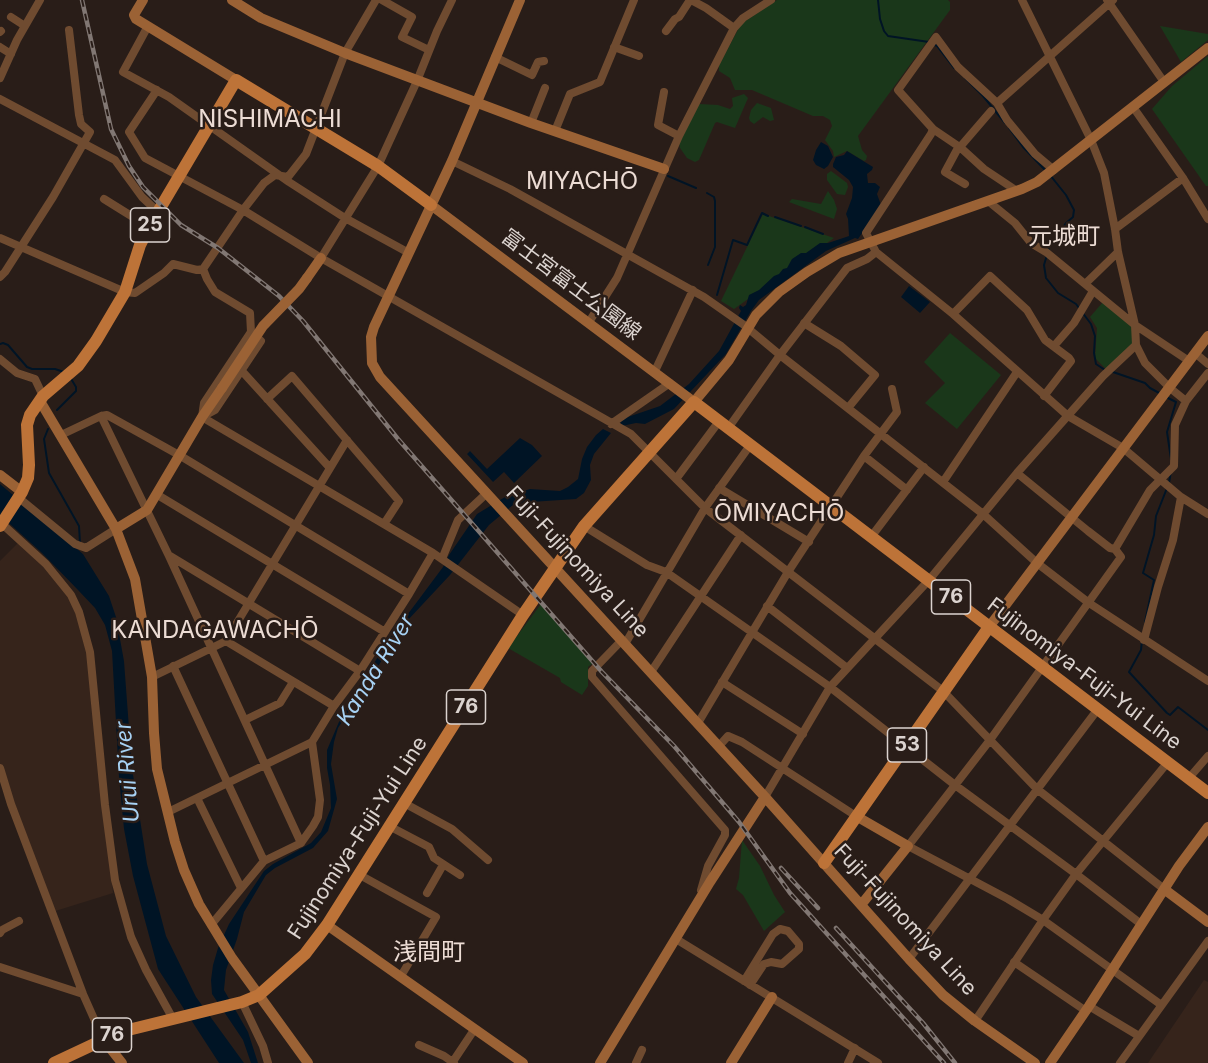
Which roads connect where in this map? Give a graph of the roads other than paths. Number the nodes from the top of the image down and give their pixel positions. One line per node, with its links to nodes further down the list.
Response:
1 (40, 0): 14 (street)
2 (143, 0): 15 (street)
3 (232, 0): 23 (street)
4 (376, 0): 23 (street)
5 (382, 0): 22 (street)
6 (452, 0): 22 (street)
7 (520, 0): 26 (street, Fuji-Fujinomiya Line)
8 (634, 0): 20 (street)
9 (691, 0): 16 (street); 18 (street)
10 (771, 0): 16 (street)
11 (1022, 0): 27 (street)
12 (1110, 1): 27 (street); 32 (street)
13 (11, 17): 14 (street)
14 (25, 26): 24 (street)
15 (148, 26): 30 (street); 34 (street)
16 (734, 28): 46 (street)
17 (69, 30): 48 (street)
18 (666, 32)
19 (0, 47): 24 (street)
20 (614, 47): 25 (street); 45 (street)
21 (1208, 48): 32 (street)
22 (429, 50): 31 (street)
23 (345, 53): 31 (street); 43 (street)
24 (12, 54): 29 (street)
25 (639, 56)
26 (495, 57): 28 (street); 37 (street, Fuji-Fujinomiya Line)
27 (1049, 58): 38 (street); 47 (street)
28 (544, 61)
29 (0, 78)
30 (236, 80): 42 (main road, 25); 43 (main road)
31 (417, 81): 37 (street); 51 (street)
32 (1164, 82): 39 (street)
33 (545, 88): 41 (street)
34 (157, 90): 42 (street); 54 (street)
35 (664, 92): 46 (street)
36 (0, 99): 48 (street)
37 (476, 103): 41 (street); 50 (street, Fuji-Fujinomiya Line)
38 (997, 103): 44 (street); 53 (street)
39 (1133, 107): 47 (street); 56 (street)
40 (991, 111): 49 (street)
41 (531, 123): 45 (street)
42 (210, 125): 54 (main road, 25); 55 (street)
43 (316, 128): 51 (main road); 55 (street)
44 (933, 129): 49 (street); 70 (street)
45 (555, 131): 52 (street)
46 (679, 136): 52 (street)
47 (1091, 140): 53 (street); 67 (street)
48 (83, 143): 63 (street); 69 (street)
49 (960, 147): 57 (street); 58 (street)
50 (452, 161): 61 (street, Fuji-Fujinomiya Line); 73 (street)
51 (378, 166): 61 (main road); 64 (street)
52 (664, 169): 73 (street)
53 (1051, 172): 58 (street)
54 (178, 176): 62 (street); 63 (main road, 25)
55 (281, 176): 62 (street); 64 (street)
56 (1184, 178): 65 (street); 67 (street)
57 (965, 184)
58 (1017, 191): 60 (street)
59 (104, 200): 66 (street)
60 (988, 201): 70 (street); 77 (street)
61 (431, 205): 72 (street, Fuji-Fujinomiya Line); 83 (street, 富士宮富士公園線)
62 (243, 210): 74 (street); 75 (street)
63 (158, 212): 66 (main road, 25)
64 (345, 218): 72 (street); 74 (street)
65 (1208, 219)
66 (149, 227): 80 (main road, 25)
67 (1116, 229): 71 (street)
68 (0, 238): 69 (street)
69 (22, 246): 76 (street); 80 (street)
70 (873, 247): 82 (street); 84 (street); 86 (street)
71 (1118, 252): 77 (street); 85 (street)
72 (409, 253): 81 (street, Fuji-Fujinomiya Line)
73 (628, 254): 78 (street); 83 (street)
74 (321, 258): 81 (street); 110 (street, bridge)
75 (203, 269): 80 (street); 87 (street)
76 (0, 277)
77 (1086, 284): 79 (street)
78 (693, 290): 86 (street); 96 (street)
79 (1093, 291): 85 (street); 90 (street)
80 (126, 292): 104 (main road, 25)
81 (388, 296): 111 (street); 133 (street, Fuji-Fujinomiya Line)
82 (953, 315): 90 (street); 97 (street)
83 (589, 322): 96 (street, 富士宮富士公園線)
84 (804, 323): 91 (street); 107 (street)
85 (1135, 325): 89 (street); 92 (street)
86 (746, 327): 91 (street); 102 (street)
87 (251, 332): 95 (street); 110 (street)
88 (1208, 336): 92 (street)
89 (1136, 345): 100 (street); 109 (street)
90 (1054, 346): 103 (street)
91 (780, 355): 107 (street); 112 (street)
92 (1192, 357): 94 (street); 100 (street)
93 (0, 359): 104 (street)
94 (1208, 364)
95 (242, 370): 105 (street); 110 (street)
96 (655, 371): 99 (street, 富士宮富士公園線)
97 (1017, 372): 103 (street); 127 (street)
98 (1207, 375): 106 (street)
99 (670, 383): 102 (street, 富士宮富士公園線); 111 (street)
100 (1170, 388): 106 (street); 117 (street)
101 (892, 389): 113 (street)
102 (687, 396): 112 (main road, Fujinomiya-Fuji-Yui Line / 76); 118 (main road, Fujinomiya-Fuji-Yui Line / 76)
103 (1044, 396): 109 (street)
104 (42, 398): 114 (street); 132 (main road, 25)
105 (267, 399): 115 (street); 122 (street)
106 (1186, 401): 125 (street)
107 (848, 408): 113 (street)
108 (101, 416): 114 (street); 119 (street); 137 (street)
109 (1068, 416): 117 (street); 123 (street)
110 (202, 417): 119 (street); 128 (street)
111 (611, 424): 118 (street)
112 (724, 424): 116 (main road, Fujinomiya-Fuji-Yui Line / 76); 126 (street)
113 (880, 433): 120 (street); 121 (street)
114 (62, 435): 145 (street)
115 (347, 440): 122 (street); 142 (street)
116 (751, 444): 129 (street); 135 (main road, Fujinomiya-Fuji-Yui Line / 76)
117 (1123, 448): 125 (street); 140 (street)
118 (649, 451): 126 (street); 144 (main road, Fujinomiya-Fuji-Yui Line / 76)
119 (179, 455): 131 (street); 143 (street)
120 (864, 456): 130 (street); 135 (street)
121 (924, 467): 127 (street); 130 (street)
122 (330, 468): 128 (street)
123 (1017, 473): 138 (street); 140 (street)
124 (0, 475): 132 (street)
125 (1160, 478): 134 (street); 149 (street)
126 (675, 479): 136 (street)
127 (943, 482): 138 (street)
128 (319, 487): 142 (street); 143 (street)
129 (719, 488): 136 (street); 148 (street)
130 (907, 490): 147 (street)
131 (156, 494): 137 (street); 154 (street)
132 (20, 496): 141 (main road, 25); 145 (street)
133 (491, 497): 152 (street); 155 (street, Fuji-Fujinomiya Line)
134 (1181, 497): 139 (street); 169 (street)
135 (831, 506): 147 (main road, Fujinomiya-Fuji-Yui Line / 76); 148 (street)
136 (705, 508): 146 (street); 156 (street)
137 (147, 510): 145 (street); 151 (street)
138 (983, 513): 153 (street); 158 (street)
139 (1208, 514)
140 (1070, 517): 149 (street); 153 (street)
141 (1, 524): 248 (street)
142 (384, 524): 150 (street)
143 (296, 526): 154 (street); 159 (street)
144 (584, 526): 155 (main road, Fujinomiya-Fuji-Yui Line / 76); 156 (street)
145 (116, 529): 178 (street)
146 (741, 535): 157 (street); 160 (street)
147 (872, 537): 158 (main road, Fujinomiya-Fuji-Yui Line / 76)
148 (809, 542): 157 (street)
149 (1115, 549): 162 (street)
150 (433, 554): 152 (street); 159 (street)
151 (169, 556): 161 (street); 172 (street)
152 (443, 560): 164 (street)
153 (1037, 563): 162 (street); 165 (street)
154 (272, 564): 161 (street); 166 (street)
155 (556, 568): 164 (main road, Fujinomiya-Fuji-Yui Line / 76); 171 (street, Fuji-Fujinomiya Line)
156 (666, 572): 160 (street); 171 (street)
157 (788, 572): 163 (street); 168 (street)
158 (929, 580): 165 (main road, Fujinomiya-Fuji-Yui Line / 76); 168 (street)
159 (409, 594): 166 (street)
160 (700, 596): 167 (street); 177 (street)
161 (249, 602): 170 (street); 176 (street)
162 (1089, 603): 169 (street); 174 (street)
163 (767, 606): 167 (street); 175 (street)
164 (523, 615): 205 (main road, Fujinomiya-Fuji-Yui Line / 76)
165 (988, 627): 174 (main road, Fujinomiya-Fuji-Yui Line / 76); 183 (main road, 53)
166 (385, 632): 176 (street)
167 (752, 633): 181 (street); 182 (street)
168 (875, 639): 175 (street); 183 (street)
169 (1144, 640): 179 (street)
170 (226, 641): 172 (street); 180 (street)
171 (624, 642): 177 (street, Fuji-Fujinomiya Line); 225 (street)
172 (211, 648): 173 (street); 186 (street)
173 (173, 666): 178 (street); 199 (street)
174 (1042, 667): 185 (main road, Fujinomiya-Fuji-Yui Line / 76); 189 (street)
175 (847, 668): 182 (street)
176 (360, 671): 184 (street)
177 (651, 672): 187 (street, Fuji-Fujinomiya Line)
178 (152, 677): 206 (street)
179 (1208, 681)
180 (293, 682): 184 (street); 186 (street)
181 (722, 682): 187 (street); 188 (street)
182 (830, 687): 188 (street); 192 (street)
183 (943, 691): 189 (street); 192 (main road, 53)
184 (334, 706): 190 (street)
185 (1098, 709): 194 (main road, Fujinomiya-Fuji-Yui Line / 76); 201 (street)
186 (245, 720): 195 (street)
187 (698, 723): 191 (street, Fuji-Fujinomiya Line)
188 (803, 734): 197 (street)
189 (990, 740): 200 (street); 201 (street)
190 (312, 742): 195 (street); 212 (street)
191 (719, 746): 197 (street); 203 (street, Fuji-Fujinomiya Line)
192 (906, 746): 200 (street); 207 (main road, 53)
193 (1208, 756): 198 (street)
194 (1168, 762): 198 (main road, Fujinomiya-Fuji-Yui Line / 76); 211 (street)
195 (264, 766): 199 (street); 212 (street)
196 (0, 768): 242 (street)
197 (780, 768): 203 (street); 207 (street)
198 (1189, 778): 202 (main road, Fujinomiya-Fuji-Yui Line / 76)
199 (228, 784): 204 (street); 215 (street)
200 (955, 785): 209 (street); 213 (street)
201 (1037, 789): 209 (street); 211 (street)
202 (1208, 793)
203 (765, 797): 216 (street, Fuji-Fujinomiya Line); 225 (street)
204 (197, 798): 206 (street); 222 (street)
205 (404, 804): 208 (main road, Fujinomiya-Fuji-Yui Line / 76); 214 (street)
206 (168, 812): 232 (street)
207 (856, 816): 213 (street); 216 (main road, 53)
208 (389, 826): 217 (street); 218 (main road, Fujinomiya-Fuji-Yui Line / 76)
209 (1010, 826): 219 (street); 221 (street)
210 (1208, 827): 223 (street)
211 (1103, 839): 219 (street); 223 (street)
212 (301, 843): 215 (street)
213 (908, 846): 221 (street); 226 (street)
214 (488, 860)
215 (264, 861): 222 (street)
216 (824, 863): 226 (street, Fuji-Fujinomiya Line)
217 (443, 865): 220 (street); 224 (street)
218 (358, 874): 231 (main road, Fujinomiya-Fuji-Yui Line / 76); 240 (street)
219 (1076, 874): 227 (street); 230 (street)
220 (460, 875)
221 (970, 878): 227 (street); 236 (street)
222 (241, 888): 232 (street)
223 (1164, 889): 229 (street); 230 (street)
224 (427, 893)
225 (698, 903): 234 (street)
226 (861, 905): 236 (street, Fuji-Fujinomiya Line)
227 (1043, 920): 237 (street); 239 (street)
228 (19, 921): 233 (street)
229 (1208, 922)
230 (1141, 924): 239 (street)
231 (327, 925): 240 (street); 243 (main road, Fujinomiya-Fuji-Yui Line / 76)
232 (213, 927): 243 (street)
233 (0, 933)
234 (676, 939): 241 (street); 262 (street)
235 (1208, 941): 246 (street)
236 (909, 959): 249 (street, Fuji-Fujinomiya Line)
237 (1014, 962): 247 (street); 249 (street)
238 (0, 967): 242 (street)
239 (1112, 970): 246 (street); 247 (street)
240 (401, 976): 250 (street)
241 (747, 983): 241 (street); 244 (street)
242 (83, 994): 252 (street)
243 (259, 995): 245 (main road, Fujinomiya-Fuji-Yui Line / 76); 259 (street)
244 (772, 997): 254 (street); 264 (street)
245 (242, 1002): 248 (main road, Fujinomiya-Fuji-Yui Line / 76); 258 (street)
246 (1160, 1004): 251 (street)
247 (1088, 1009): 251 (street); 268 (street)
248 (172, 1019): 252 (main road, Fujinomiya-Fuji-Yui Line / 76)
249 (975, 1021): 267 (street, Fuji-Fujinomiya Line)
250 (474, 1030): 260 (street); 261 (street)
251 (1139, 1036): 269 (street)
252 (103, 1039): 256 (main road, Fujinomiya-Fuji-Yui Line / 76); 257 (street)
253 (419, 1045): 260 (street)
254 (855, 1048): 265 (street); 266 (street)
255 (642, 1050): 263 (street)
256 (54, 1063)
257 (122, 1063)
258 (268, 1063)
259 (308, 1063)
260 (453, 1063)
261 (523, 1063)
262 (600, 1063)
263 (636, 1063)
264 (731, 1063)
265 (848, 1063)
266 (878, 1063)
267 (1035, 1063)
268 (1050, 1063)
269 (1120, 1063)

